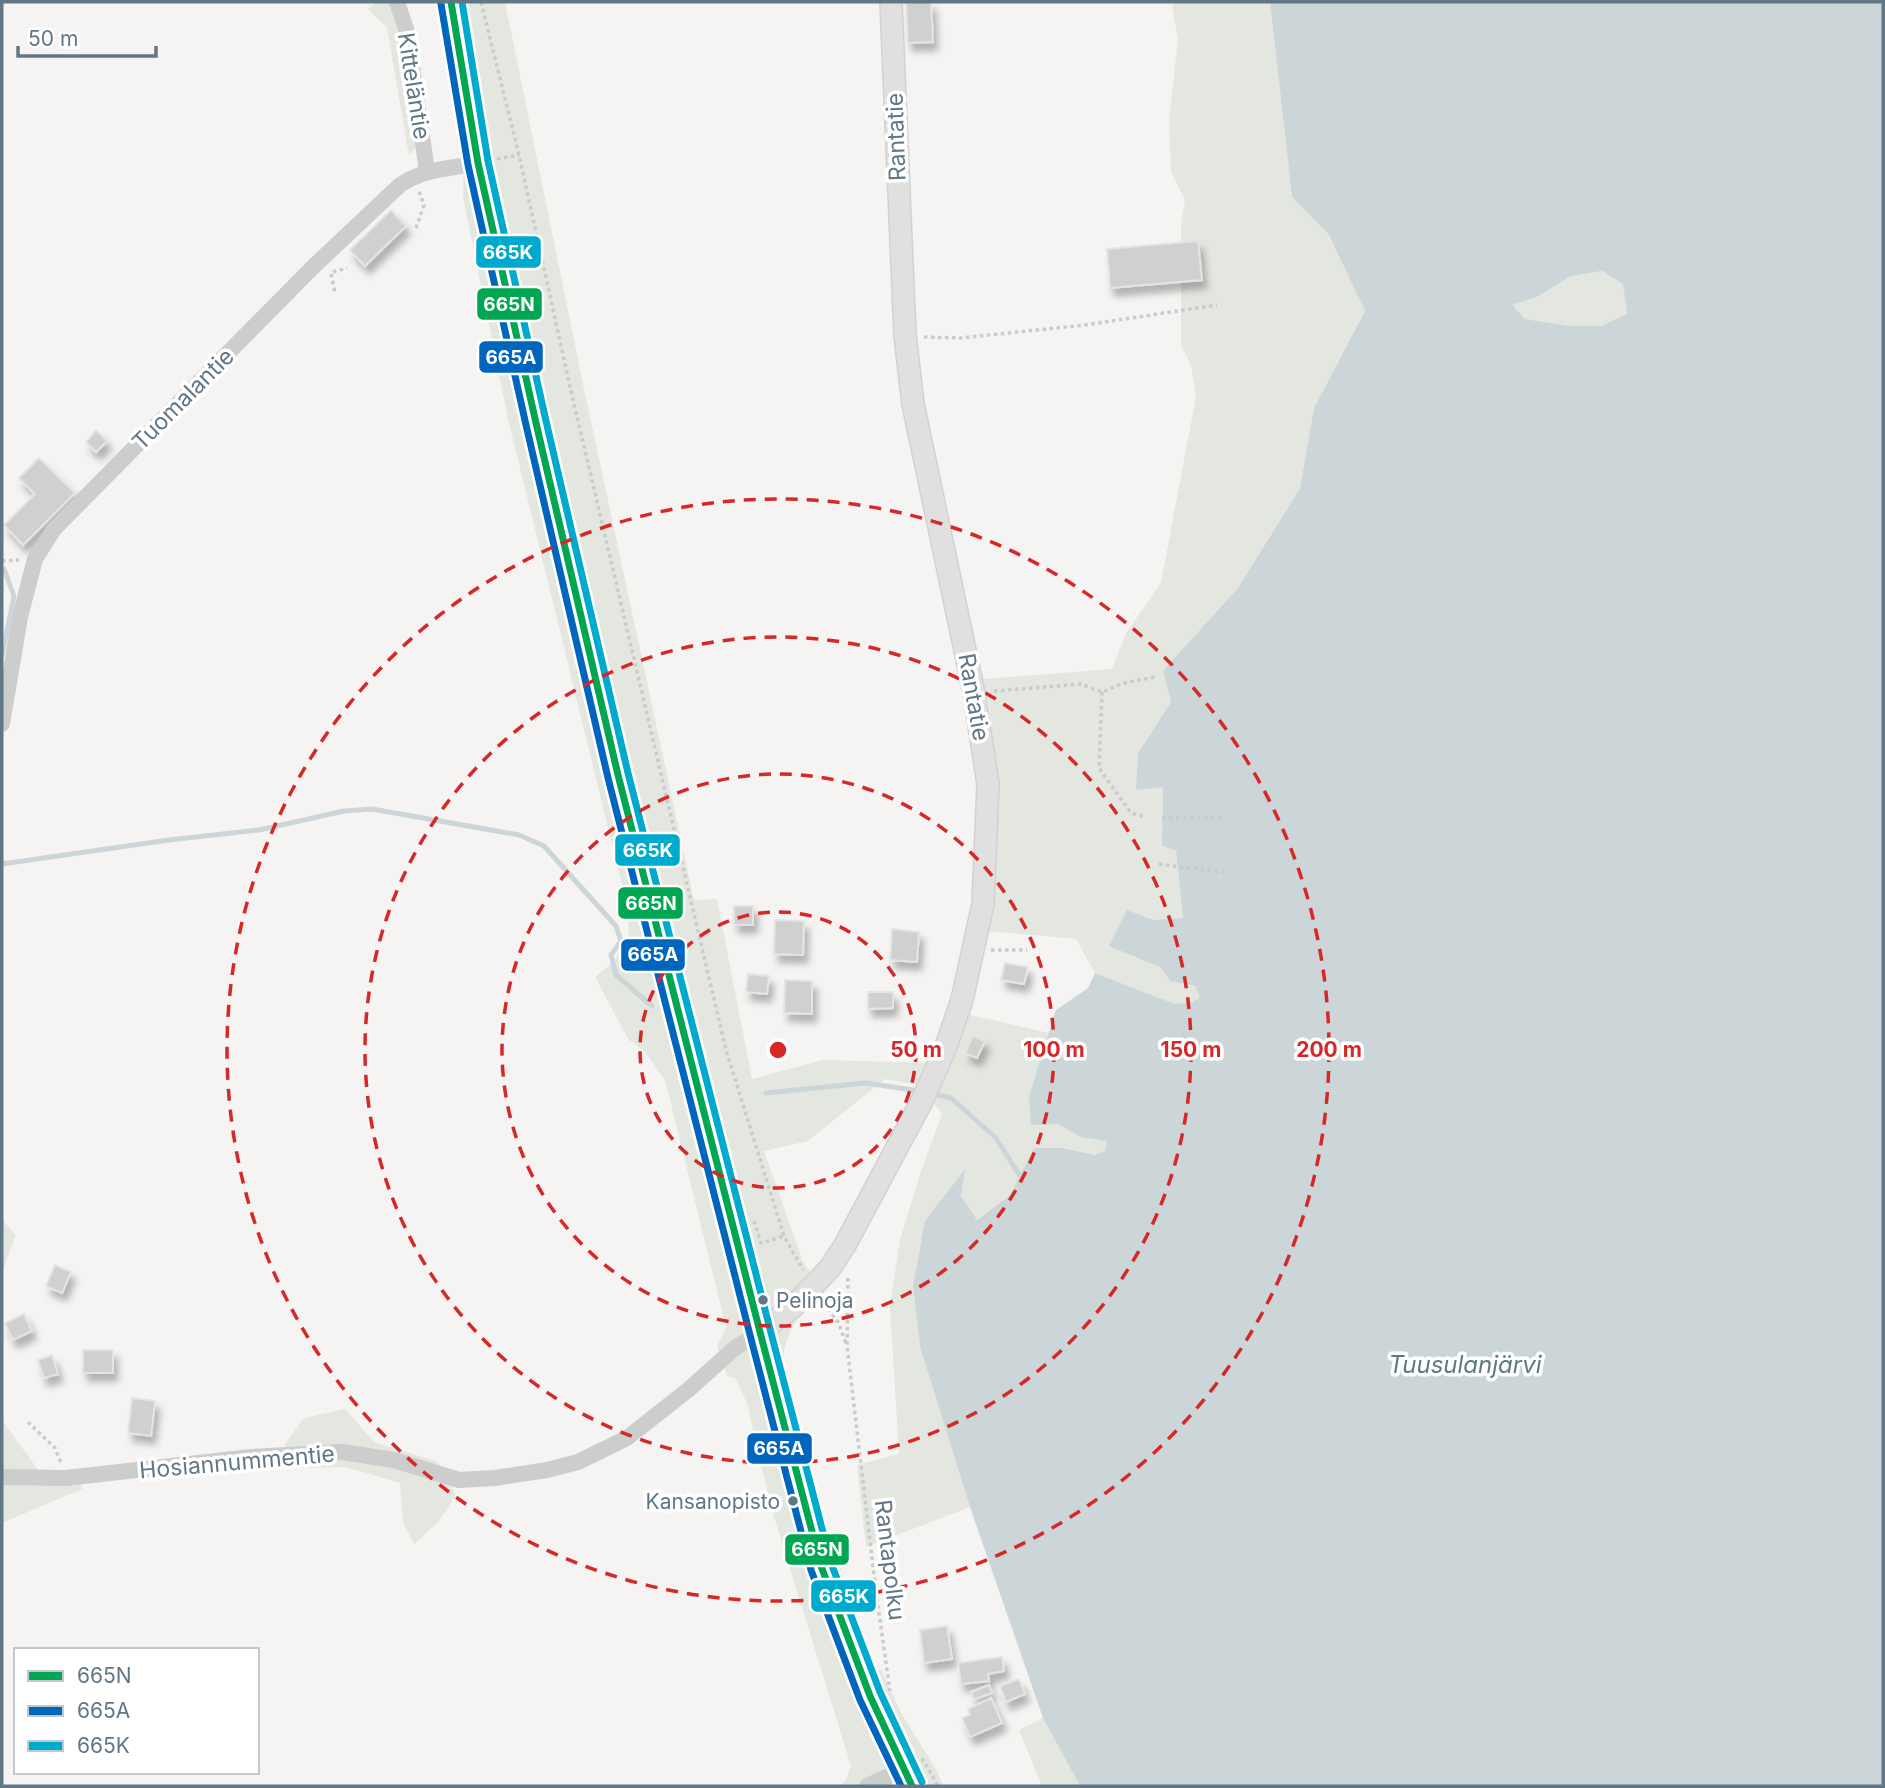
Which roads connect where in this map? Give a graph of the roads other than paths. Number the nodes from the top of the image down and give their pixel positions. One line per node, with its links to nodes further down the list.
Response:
1 (397, 2): 5 (street, Kitteläntie)
2 (451, 2): 4 (main road)
3 (891, 2): 7 (main road, Rantatie)
4 (478, 163): 5 (street, Tuomalantie); 7 (main road)
5 (421, 173): 6 (street, Tuomalantie)
6 (2, 724)
7 (760, 1332): 8 (street, Hosiannummentie); 9 (main road)
8 (2, 1477)
9 (913, 1771): 10 (street)
10 (867, 1786)

